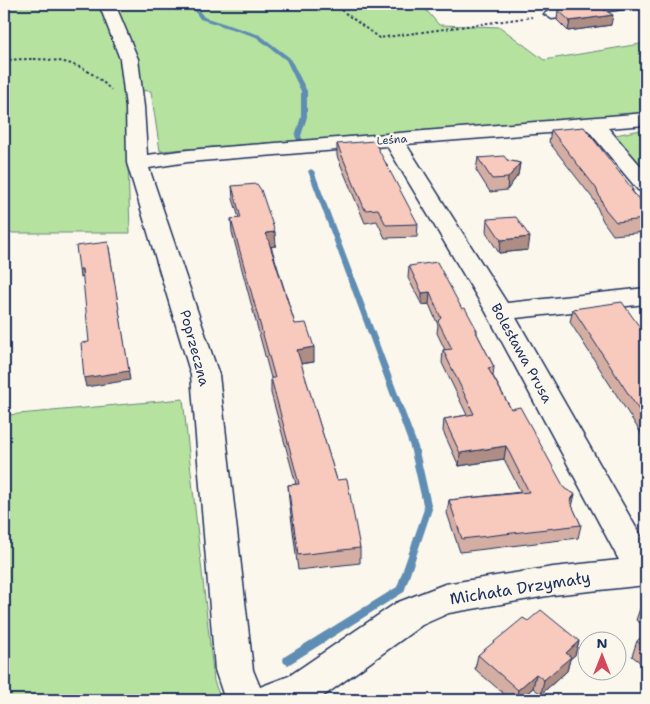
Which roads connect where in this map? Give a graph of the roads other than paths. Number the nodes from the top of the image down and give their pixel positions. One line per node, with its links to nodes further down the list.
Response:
1 (107, 4): 8 (street, Poprzeczna)
2 (623, 4): 3 (street)
3 (597, 5): 4 (street)
4 (552, 14)
5 (646, 119): 6 (street, Leśna)
6 (594, 123): 7 (street, Leśna); 9 (street)
7 (393, 140): 8 (street, Leśna); 11 (street, Bolesława Prusa)
8 (137, 163): 13 (street, Poprzeczna)
9 (646, 185)
10 (646, 296): 11 (street)
11 (499, 312): 12 (street, Bolesława Prusa)
12 (645, 571): 14 (street, Michała Drzymały)
13 (245, 700)
14 (272, 700)

